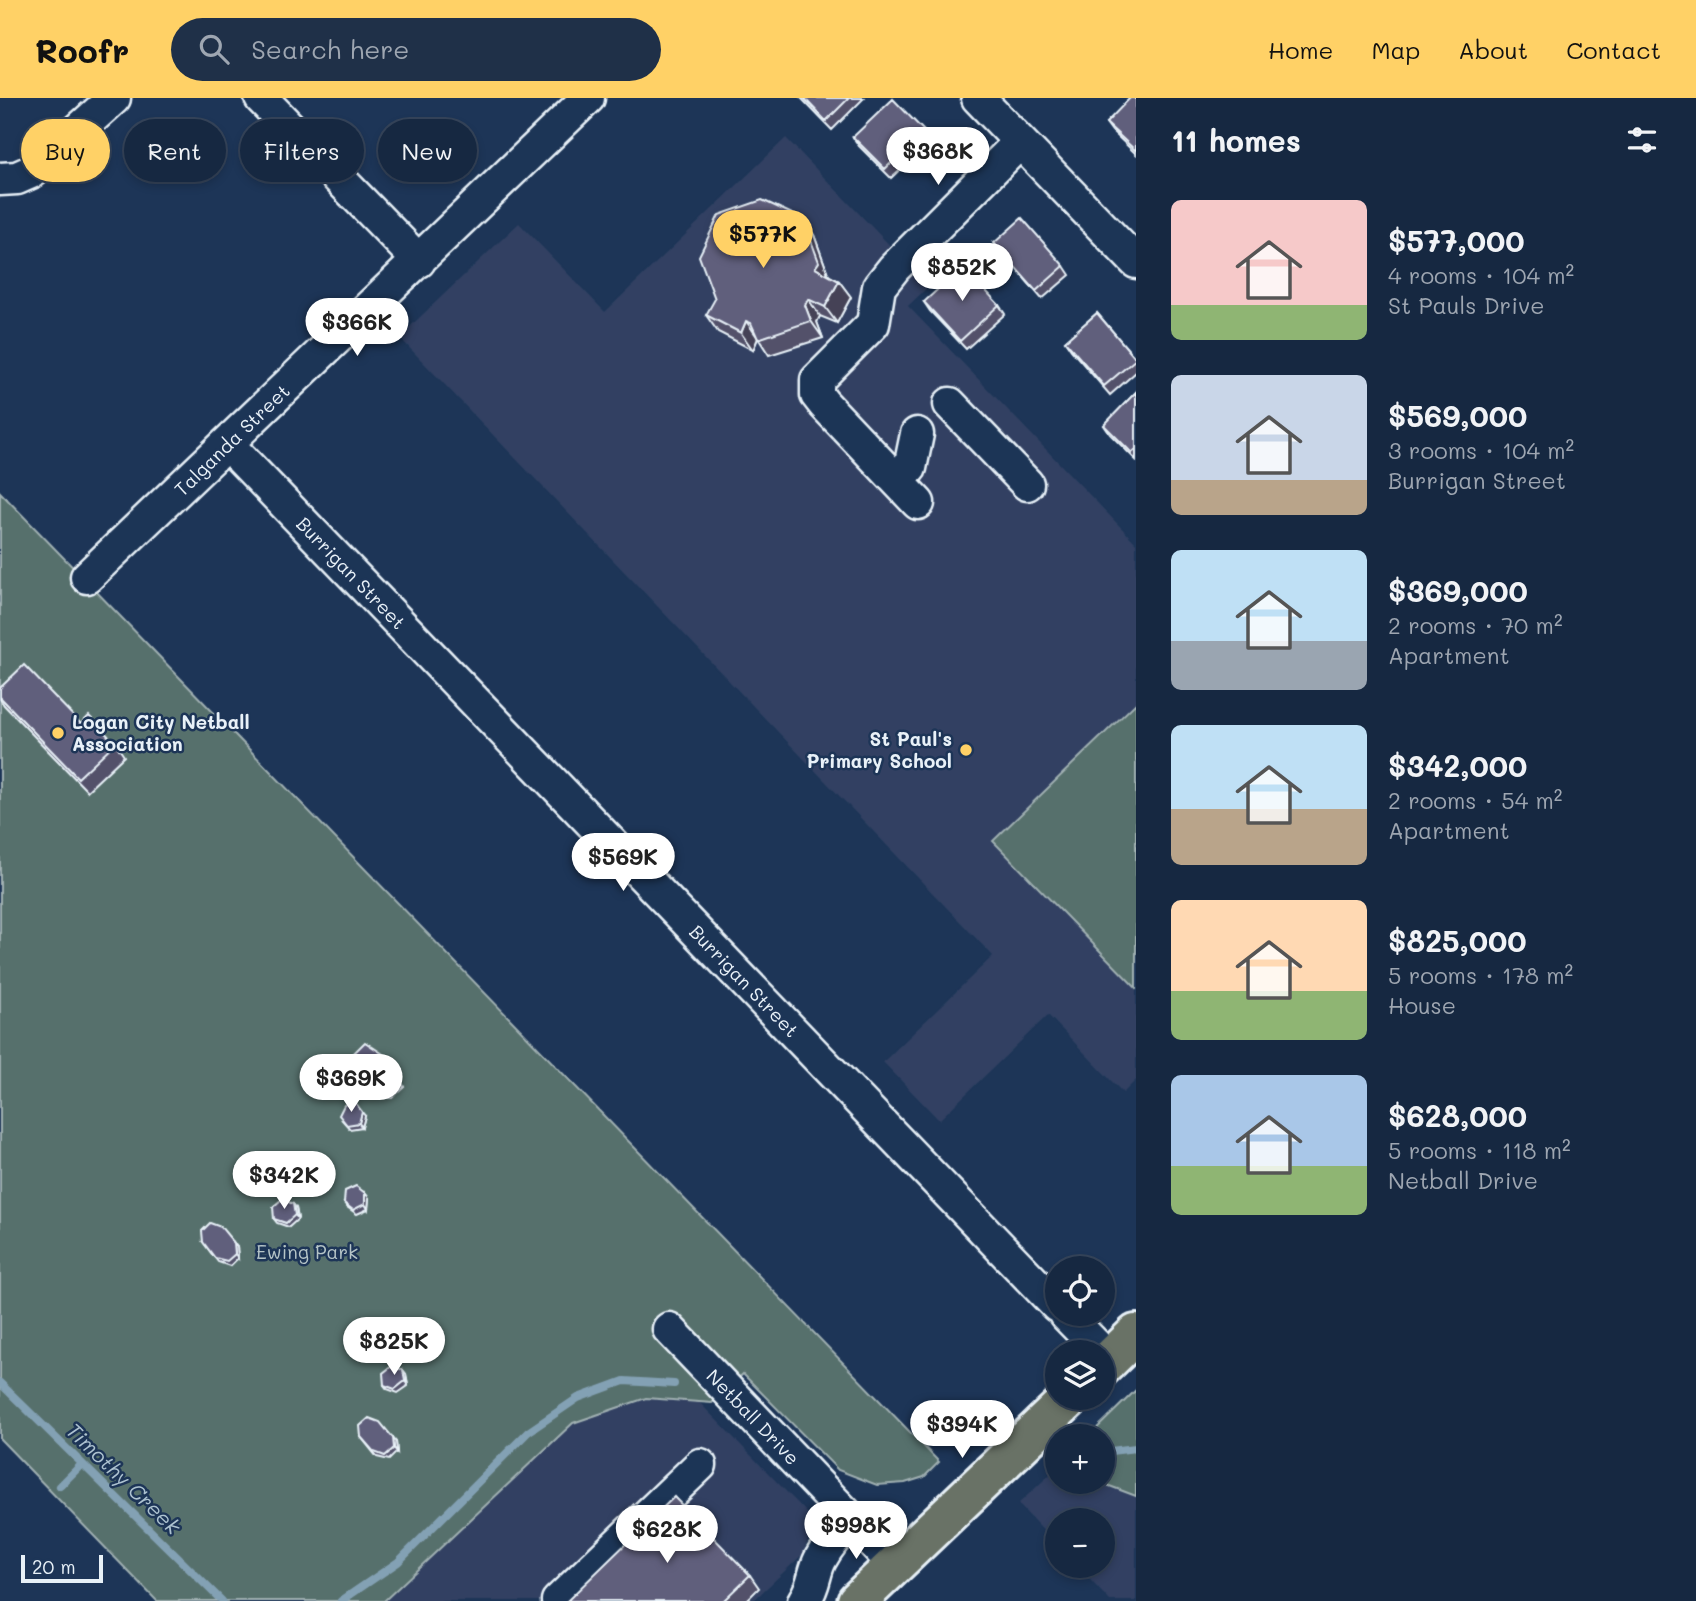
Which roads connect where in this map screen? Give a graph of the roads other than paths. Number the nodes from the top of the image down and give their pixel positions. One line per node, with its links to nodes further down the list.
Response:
1 (114, 98): 6 (street)
2 (261, 98): 7 (street)
3 (588, 98): 7 (street, Talganda Street)
4 (978, 98): 5 (street)
5 (1020, 142): 8 (street); 10 (street)
6 (0, 179)
7 (419, 261): 11 (street, Talganda Street)
8 (1136, 262)
9 (950, 404): 12 (street)
10 (917, 434)
11 (228, 445): 13 (street, Talganda Street); 14 (street, Burrigan Street)
12 (1027, 484)
13 (87, 577)
14 (1045, 1294)
15 (1080, 1326): 17 (street)
16 (669, 1329): 20 (street, Netball Drive)
17 (1116, 1354)
18 (1057, 1410): 21 (main road)
19 (700, 1465): 22 (street)
20 (852, 1520): 21 (street, Netball Drive); 23 (street)
21 (895, 1565): 24 (main road)
22 (558, 1601)
23 (804, 1601)
24 (858, 1601)

